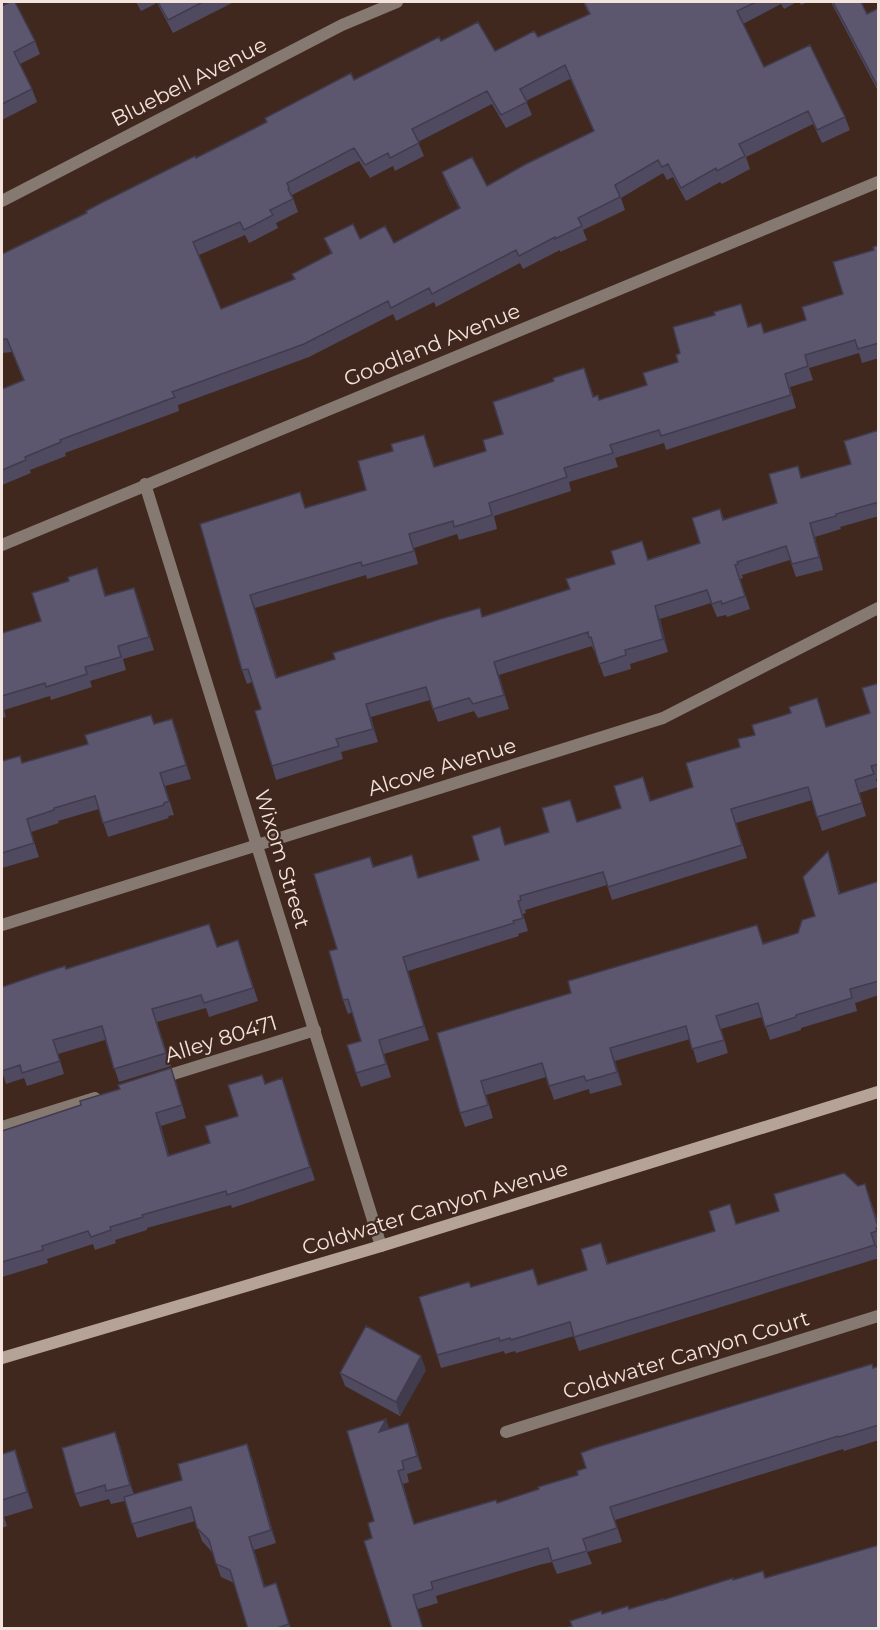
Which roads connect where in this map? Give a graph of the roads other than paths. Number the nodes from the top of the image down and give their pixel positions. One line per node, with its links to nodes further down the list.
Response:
1 (397, 2): 3 (street, Bluebell Avenue)
2 (879, 182): 4 (street, Goodland Avenue)
3 (2, 201)
4 (145, 484): 5 (street, Goodland Avenue); 7 (street, Wixom Street)
5 (2, 545)
6 (879, 608): 7 (street, Alcove Avenue)
7 (257, 845): 8 (street, Alcove Avenue); 9 (street, Wixom Street)
8 (2, 925)
9 (315, 1030): 10 (street, Alley 80471); 14 (street, Wixom Street)
10 (147, 1082)
11 (879, 1092): 14 (main road, Coldwater Canyon Avenue)
12 (102, 1096): 13 (street)
13 (2, 1127)
14 (381, 1246): 16 (main road, Coldwater Canyon Avenue)
15 (879, 1316): 17 (street, Coldwater Canyon Court)
16 (2, 1358)
17 (506, 1432)

